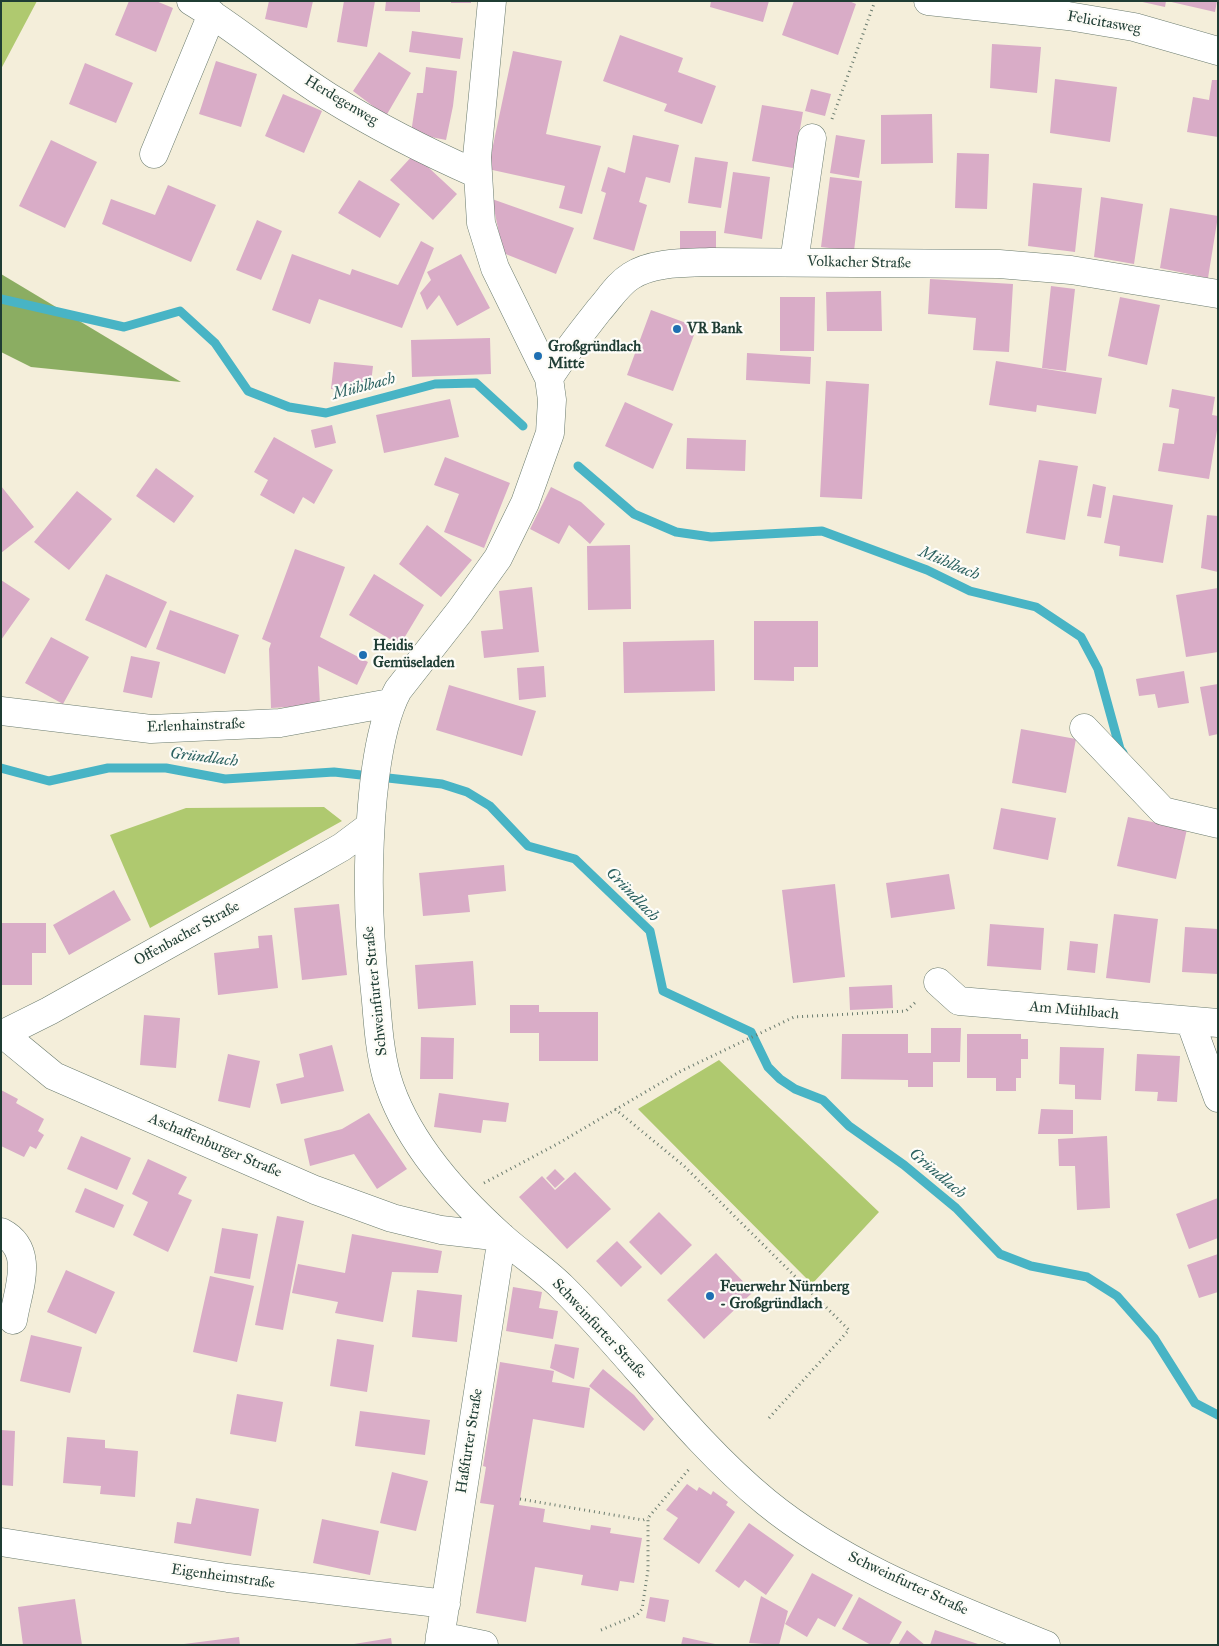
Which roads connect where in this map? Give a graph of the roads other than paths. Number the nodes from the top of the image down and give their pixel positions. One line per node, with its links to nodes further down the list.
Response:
1 (492, 1): 7 (street, Schweinfurter Straße)
2 (928, 1): 4 (street, Felicitasweg)
3 (201, 8): 6 (street, Herdegenweg); 7 (street, Herdegenweg)
4 (1218, 51)
5 (812, 138): 8 (street)
6 (154, 154)
7 (477, 174): 10 (street, Schweinfurter Straße)
8 (794, 262): 9 (street, Volkacher Straße); 10 (street, Volkacher Straße)
9 (1218, 294)
10 (548, 378): 11 (street, Schweinfurter Straße)
11 (390, 704): 12 (street, Erlenhainstraße); 14 (street, Schweinfurter Straße)
12 (1, 711)
13 (1084, 728): 15 (street)
14 (371, 817): 19 (street, Offenbacher Straße); 21 (street, Schweinfurter Straße)
15 (1218, 824)
16 (938, 982): 17 (street, Am Mühlbach)
17 (1190, 1020): 18 (street, Am Mühlbach); 20 (street)
18 (1218, 1023)
19 (2, 1035): 22 (street, Aschaffenburger Straße)
20 (1218, 1098)
21 (460, 1195): 22 (street); 24 (street, Schweinfurter Straße)
22 (441, 1230): 24 (street, Aschaffenburger Straße)
23 (1, 1232): 25 (street)
24 (502, 1237): 27 (street, Haßfurter Straße); 30 (street, Schweinfurter Straße)
25 (12, 1320)
26 (1, 1542): 27 (street, Eigenheimstraße)
27 (446, 1604): 28 (street, Haßfurter Straße)
28 (439, 1640): 29 (street)
29 (484, 1645)
30 (1046, 1645)

